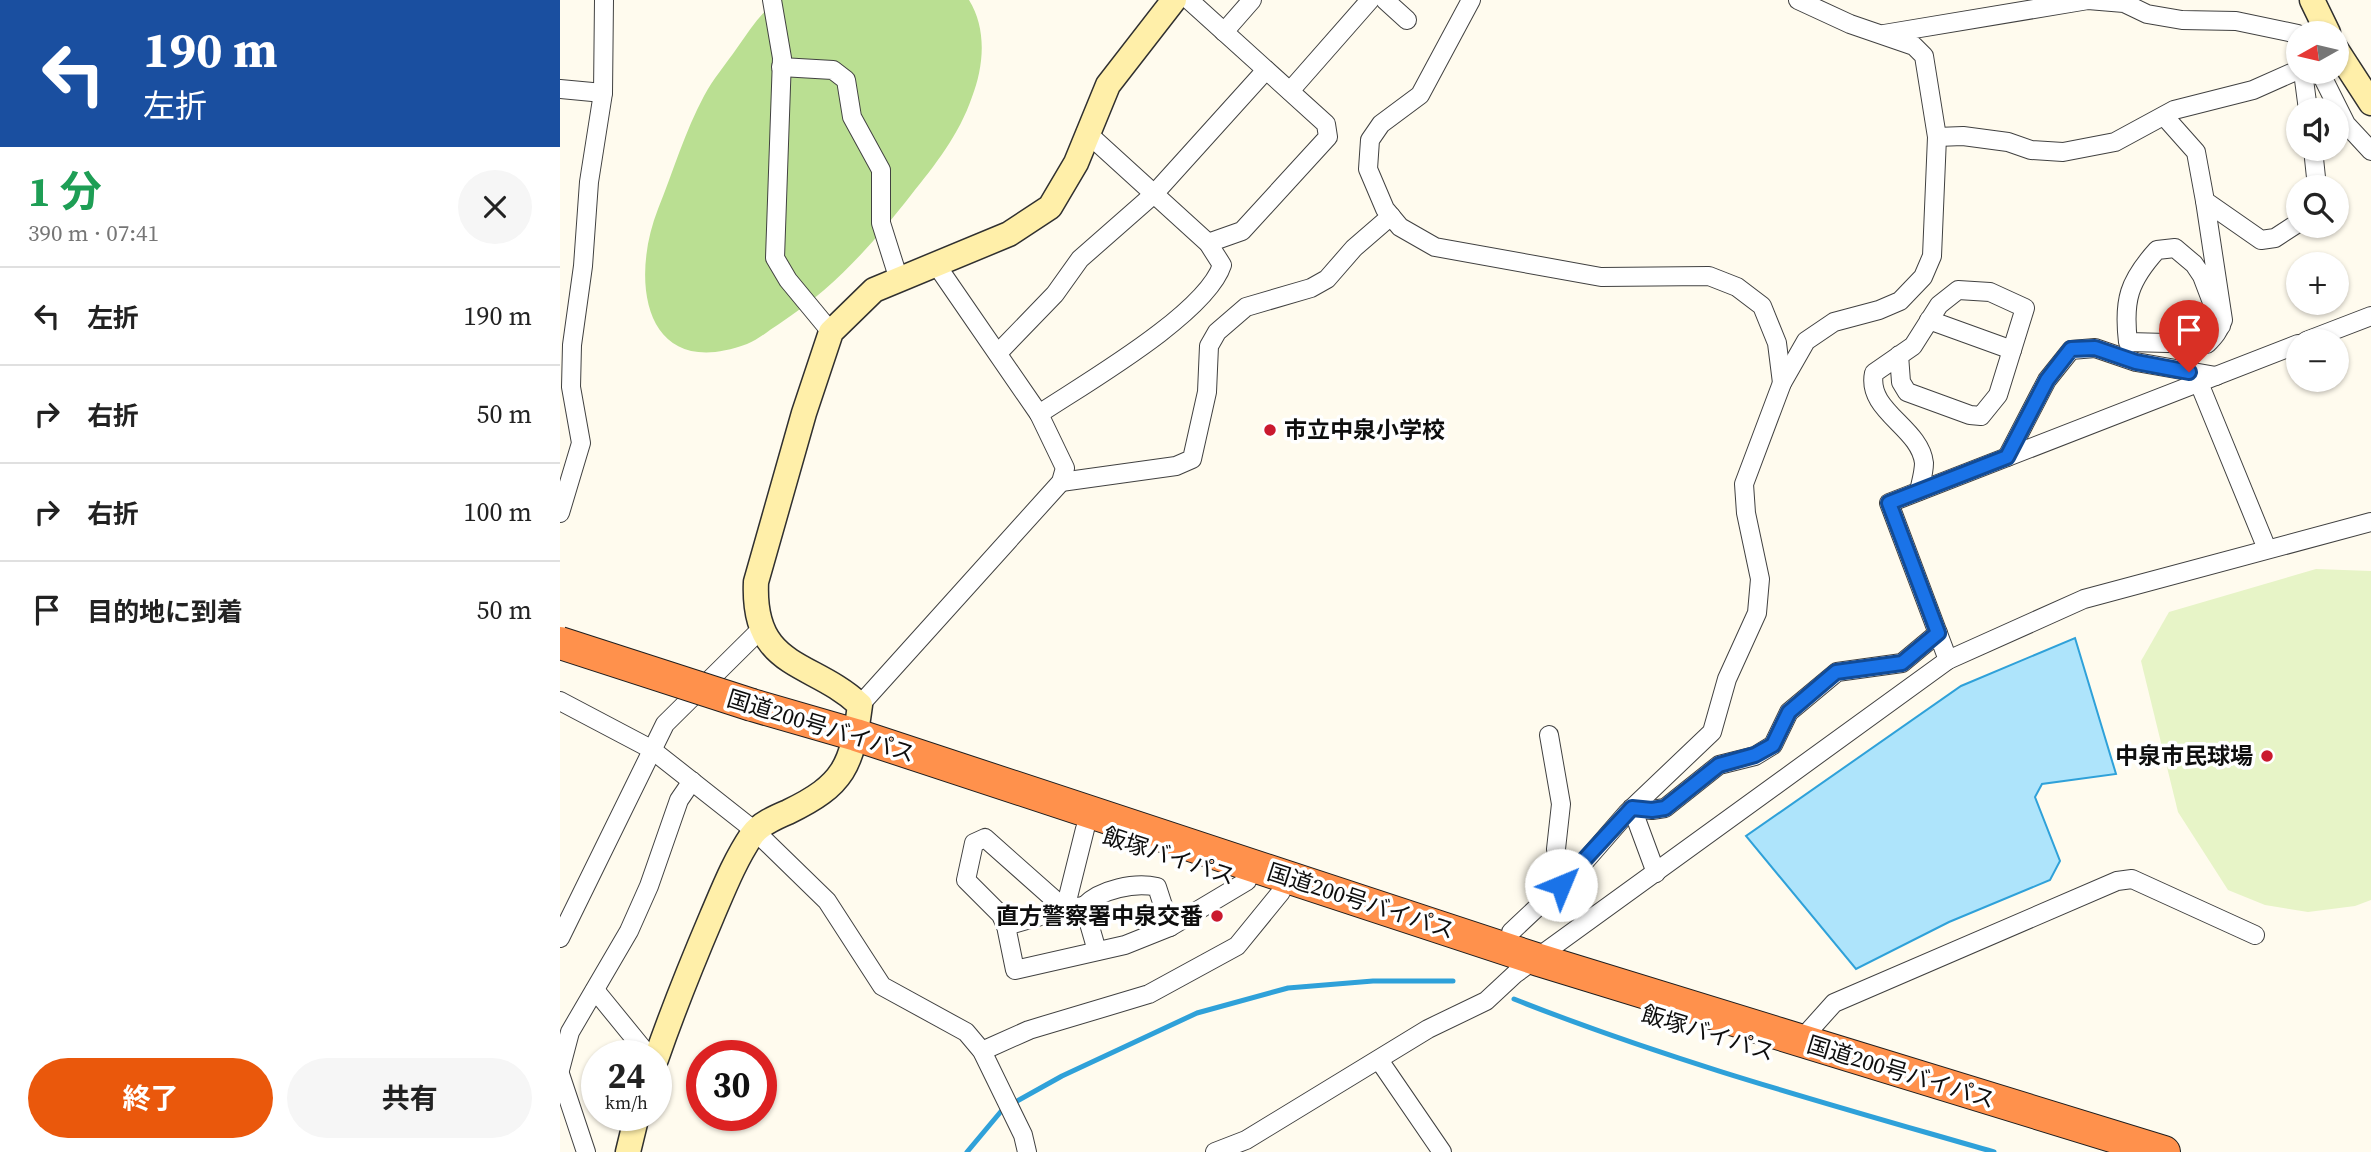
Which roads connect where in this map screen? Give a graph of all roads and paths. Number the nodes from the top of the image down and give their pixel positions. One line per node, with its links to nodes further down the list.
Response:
1 (604, 0): 21 (street)
2 (772, 0): 14 (street)
3 (1174, 0): 24 (street)
4 (1189, 0): 12 (street)
5 (1252, 0): 12 (street)
6 (1370, 0): 20 (street)
7 (1385, 0): 10 (street)
8 (1471, 0): 29 (street)
9 (1798, 0): 13 (street)
10 (1406, 20)
11 (2286, 31): 13 (street)
12 (1224, 32): 16 (street)
13 (1881, 34): 25 (street)
14 (782, 67): 33 (street); 38 (street)
15 (2349, 69): 22 (street)
16 (1266, 70): 20 (street); 27 (street)
17 (2286, 77): 23 (street)
18 (2326, 84): 26 (street)
19 (560, 89): 21 (street)
20 (1290, 92): 31 (street)
21 (603, 93): 50 (street)
22 (2371, 103)
23 (2164, 116): 25 (street); 28 (street)
24 (1086, 132): 27 (street); 32 (street)
25 (1937, 137): 45 (street)
26 (2371, 151)
27 (1154, 194): 31 (street); 42 (street)
28 (2205, 201): 30 (street); 36 (street)
29 (1391, 216): 45 (street); 48 (street)
30 (2286, 231)
31 (1208, 243): 46 (street)
32 (935, 263): 33 (street); 42 (street)
33 (899, 280): 38 (street)
34 (2371, 316): 37 (street)
35 (1929, 320): 41 (street); 41 (street); 43 (street)
36 (2221, 326): 39 (street); 39 (street)
37 (2337, 329)
38 (831, 332): 53 (street)
39 (2124, 349): 44 (street); 47 (street)
40 (2286, 349): 44 (street)
41 (2012, 350): 43 (street)
42 (998, 353): 46 (street)
43 (1899, 355): 49 (street)
44 (2207, 379): 47 (street); 52 (street)
45 (1782, 383): 64 (street)
46 (1039, 414): 48 (street)
47 (2007, 457): 49 (street)
48 (1061, 482): 60 (street)
49 (1919, 491): 54 (street)
50 (560, 513)
51 (2371, 522): 52 (street)
52 (2267, 549): 56 (street)
53 (761, 629): 60 (street); 62 (street)
54 (1938, 633): 56 (street); 64 (street)
55 (560, 643): 59 (highway, 国道200号バイパス, bridge)
56 (1948, 660): 67 (street)
57 (560, 662): 59 (highway)
58 (560, 701): 62 (street)
59 (743, 712): 60 (highway, 国道200号バイパス)
60 (856, 731): 65 (highway, 飯塚バイパス); 66 (street); 79 (highway, 国道200号バイパス)
61 (1549, 735): 69 (street)
62 (651, 749): 63 (street); 77 (street)
63 (692, 781): 66 (street); 80 (street)
64 (1632, 808): 67 (street); 69 (street)
65 (1085, 829): 68 (highway, 飯塚バイパス); 72 (street)
66 (755, 831): 82 (street); 84 (street)
67 (1656, 873): 79 (street)
68 (1247, 881): 70 (highway, 飯塚バイパス); 74 (street)
69 (1561, 885): 75 (street)
70 (1281, 892): 79 (highway, 飯塚バイパス); 84 (street)
71 (1084, 906): 72 (street); 74 (street); 78 (street)
72 (1065, 909): 73 (street); 73 (street)
73 (1006, 926): 78 (street)
74 (1170, 927): 78 (street)
75 (1511, 932)
76 (2255, 934): 83 (street)
77 (560, 938)
78 (1097, 951)
79 (1527, 967): 83 (highway, 国道200号バイパス); 85 (street); 93 (highway, 飯塚バイパス)
80 (595, 990): 81 (street); 86 (street)
81 (636, 1040)
82 (663, 1040)
83 (1799, 1042): 94 (highway, 国道200号バイパス)
84 (982, 1051): 90 (street)
85 (1379, 1060): 91 (street); 92 (street)
86 (560, 1072): 88 (street)
87 (633, 1131): 89 (street)
88 (586, 1152)
89 (628, 1152)
90 (1027, 1152)
91 (1215, 1152)
92 (1442, 1152)
93 (2099, 1152)
94 (2164, 1152)

